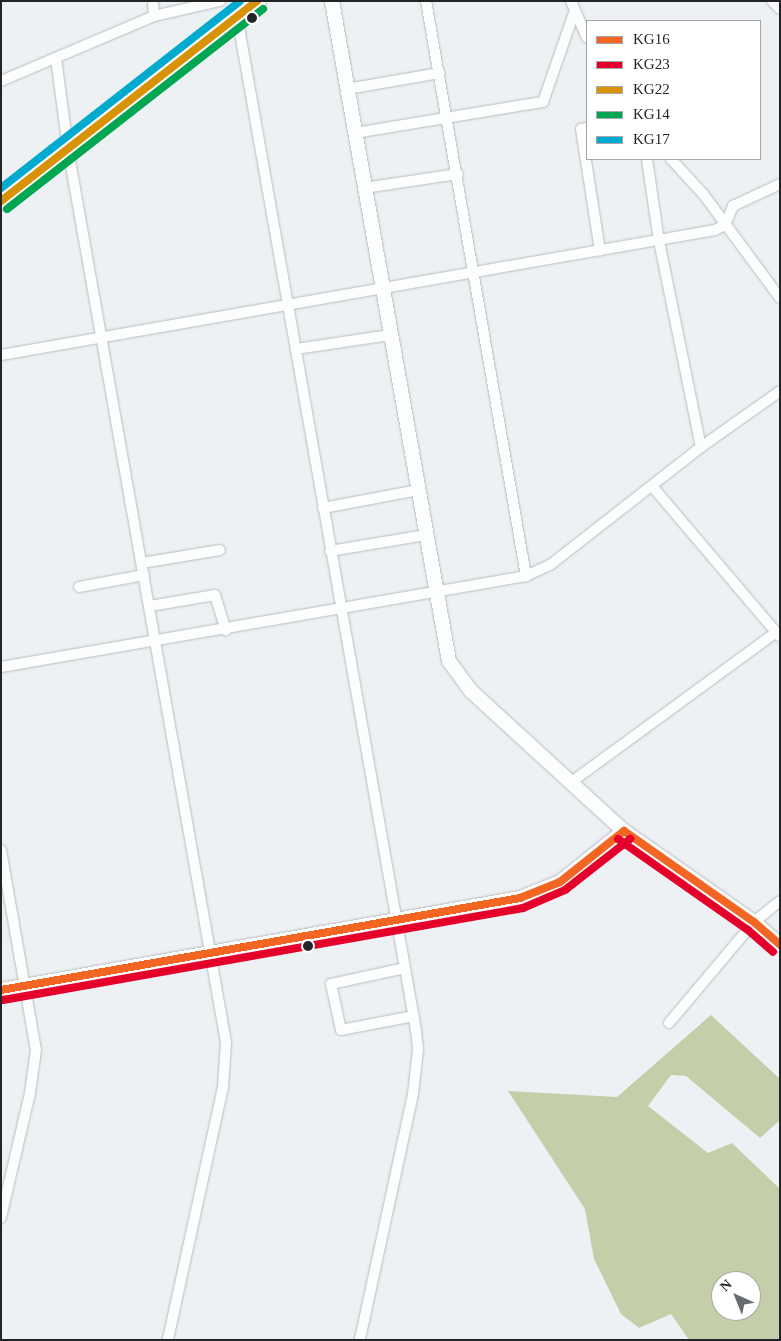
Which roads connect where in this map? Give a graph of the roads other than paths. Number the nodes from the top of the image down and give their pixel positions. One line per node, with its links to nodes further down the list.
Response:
1 (153, 1): 9 (street)
2 (220, 1): 9 (street)
3 (257, 1): 10 (highway)
4 (332, 1): 15 (street)
5 (426, 1): 13 (street)
6 (772, 1): 8 (street)
7 (573, 5): 11 (street); 16 (street)
8 (780, 9)
9 (154, 16): 12 (street)
10 (237, 16): 19 (highway); 32 (street)
11 (586, 36)
12 (56, 58): 14 (street); 19 (street)
13 (440, 73): 15 (street); 16 (street)
14 (1, 81)
15 (347, 89): 18 (street)
16 (448, 120): 18 (street); 22 (street)
17 (586, 128): 28 (street)
18 (354, 133): 24 (street)
19 (68, 149): 25 (highway); 34 (street)
20 (647, 160): 27 (street)
21 (672, 160): 26 (street)
22 (458, 174): 24 (street); 29 (street)
23 (780, 184): 26 (street)
24 (364, 188): 30 (street)
25 (1, 201)
26 (724, 225): 27 (street); 31 (street)
27 (659, 242): 28 (street); 38 (street)
28 (600, 251): 29 (street)
29 (476, 272): 30 (street); 47 (street)
30 (382, 290): 32 (street); 33 (street)
31 (780, 298)
32 (288, 306): 34 (street); 35 (street)
33 (390, 335): 35 (street); 40 (street)
34 (101, 337): 36 (street); 45 (street)
35 (296, 349): 41 (street)
36 (1, 355)
37 (780, 391): 38 (street)
38 (701, 447): 39 (street)
39 (652, 486): 47 (street); 53 (street)
40 (418, 490): 41 (street); 42 (street)
41 (323, 508): 44 (street)
42 (426, 535): 44 (street); 49 (street)
43 (220, 550): 45 (street)
44 (330, 552): 51 (street)
45 (142, 563): 46 (street)
46 (144, 575): 48 (street); 50 (street)
47 (526, 576): 49 (street)
48 (79, 587)
49 (435, 591): 51 (street); 56 (street)
50 (150, 606): 52 (street); 54 (street)
51 (340, 608): 52 (street); 60 (street)
52 (226, 630): 54 (street)
53 (778, 635): 56 (street)
54 (157, 642): 55 (street); 63 (street)
55 (1, 667)
56 (570, 782): 57 (street)
57 (624, 831): 60 (street); 61 (street)
58 (1, 850): 65 (street)
59 (780, 901): 61 (street)
60 (397, 921): 63 (street); 64 (street)
61 (754, 922): 62 (street); 68 (street)
62 (780, 945)
63 (211, 953): 65 (street); 70 (street)
64 (404, 968): 67 (street); 67 (street)
65 (25, 985): 66 (street); 69 (street)
66 (1, 990)
67 (414, 1016): 71 (street)
68 (669, 1024)
69 (1, 1218)
70 (168, 1340)
71 (360, 1340)

